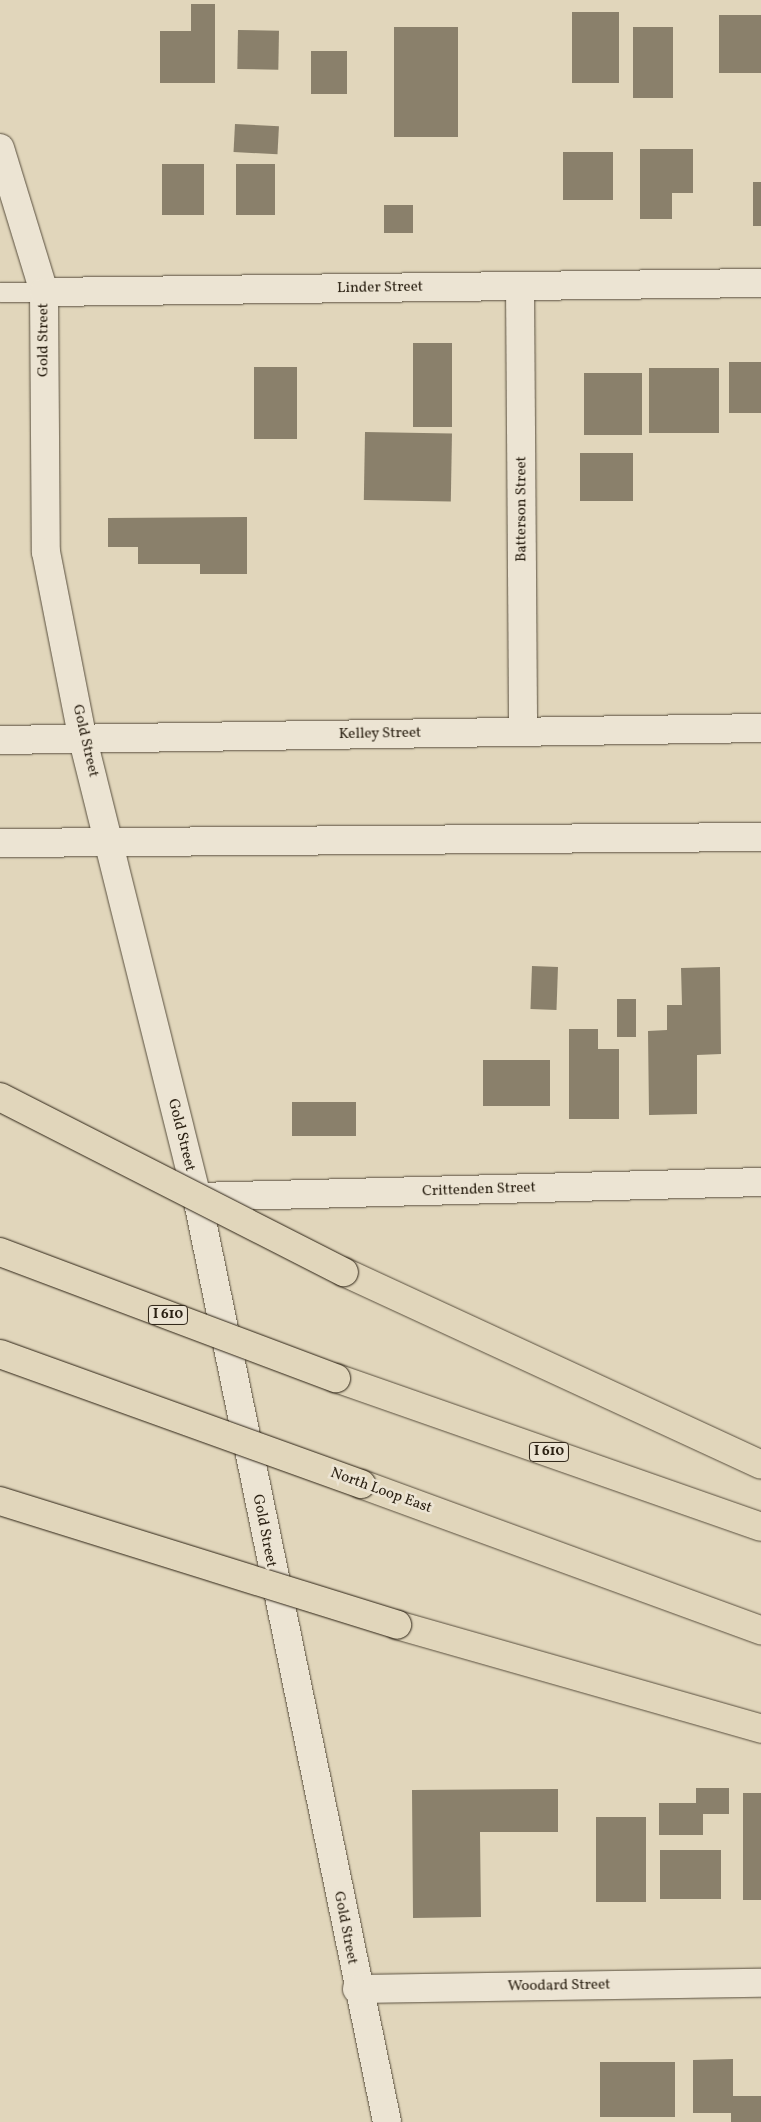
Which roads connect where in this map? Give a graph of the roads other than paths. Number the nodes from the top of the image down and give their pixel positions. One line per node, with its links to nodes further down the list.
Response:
1 (0, 148): 5 (street, Gold Street)
2 (761, 283): 3 (street, Linder Street)
3 (520, 286): 5 (street, Linder Street); 7 (street, Batterson Street)
4 (0, 292): 5 (lane, Linder Street)
5 (44, 292): 9 (street, Gold Street)
6 (761, 728): 7 (street, Kelley Street)
7 (523, 731): 9 (street, Kelley Street)
8 (0, 740): 9 (street, Kelley Street)
9 (83, 740): 12 (street, Gold Street)
10 (761, 836): 12 (street)
11 (0, 843): 12 (street)
12 (110, 844): 15 (street, Gold Street)
13 (0, 1097): 18 (highway, bridge)
14 (761, 1182): 15 (street, Crittenden Street)
15 (197, 1197): 24 (street, Gold Street)
16 (0, 1252): 20 (highway, I 610, bridge)
17 (0, 1354): 21 (highway, North Loop East, bridge)
18 (761, 1465)
19 (0, 1501): 22 (highway, bridge)
20 (761, 1527)
21 (761, 1630)
22 (761, 1729)
23 (761, 1983): 24 (street, Woodard Street)
24 (357, 1989): 25 (street, Gold Street)
25 (386, 2122)

